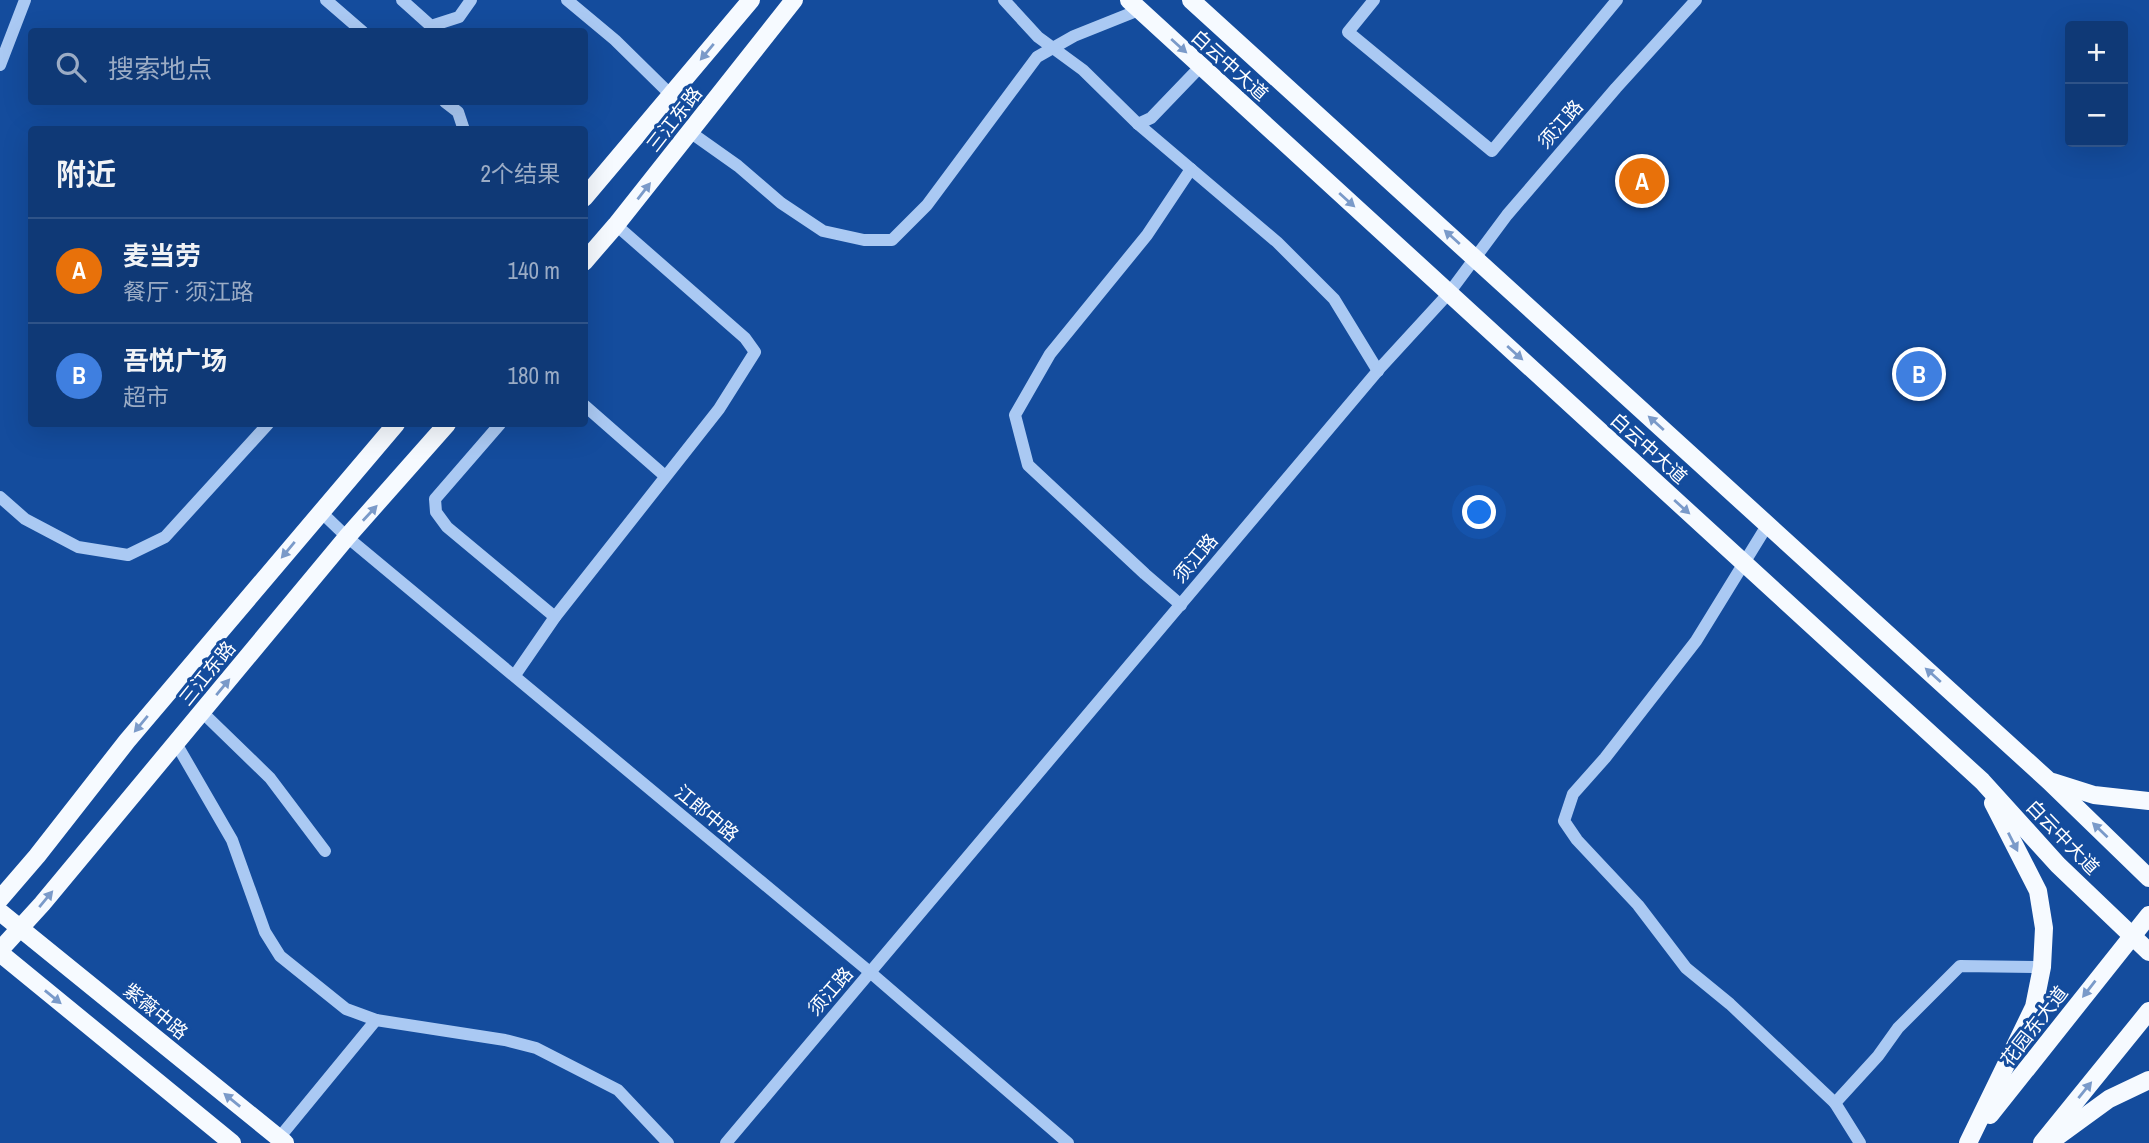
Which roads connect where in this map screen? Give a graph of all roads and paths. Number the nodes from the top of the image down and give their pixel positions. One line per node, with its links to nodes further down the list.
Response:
1 (25, 0): 16 (street)
2 (326, 0): 14 (street)
3 (402, 0): 4 (street)
4 (471, 0)
5 (567, 0): 18 (street)
6 (751, 0): 18 (main road, 三江东路, one-way to 18)
7 (794, 0): 22 (main road, 三江东路)
8 (1004, 0): 15 (street)
9 (1191, 0): 27 (main road, 白云中大道, one-way to 9)
10 (1374, 0): 11 (street)
11 (1617, 0)
12 (1696, 0): 27 (street, 须江路)
13 (1134, 5): 15 (street); 17 (main road, 白云中大道, one-way to 17)
14 (358, 28)
15 (1053, 48): 20 (street); 22 (street)
16 (0, 65)
17 (1201, 66): 20 (street); 28 (main road, 白云中大道, one-way to 28)
18 (671, 94): 24 (main road, 三江东路)
19 (449, 105): 21 (street)
20 (1138, 124): 23 (street)
21 (463, 126)
22 (690, 132): 25 (main road, 三江东路, one-way to 22)
23 (1191, 169): 29 (street); 41 (street)
24 (588, 193)
25 (617, 225): 26 (main road, 三江东路); 35 (street)
26 (588, 258)
27 (1476, 259): 28 (street, 须江路); 38 (main road, 白云中大道, one-way to 27)
28 (1449, 293): 29 (street, 须江路); 40 (main road, 白云中大道, one-way to 40)
29 (1378, 371): 41 (street, 须江路)
30 (588, 409): 35 (street)
31 (265, 427): 36 (street)
32 (393, 427): 37 (main road, 三江东路)
33 (444, 427): 39 (main road, 三江东路, one-way to 33)
34 (497, 427): 42 (street)
35 (665, 476): 42 (street)
36 (0, 497)
37 (321, 512): 39 (street, 江郎中路); 51 (main road, 三江东路, one-way to 51)
38 (1768, 524): 40 (street); 47 (main road, 白云中大道, one-way to 38)
39 (347, 537): 43 (street, 江郎中路); 44 (main road, 三江东路, one-way to 39)
40 (1744, 564): 46 (main road, 白云中大道); 63 (street)
41 (1181, 605): 59 (street, 须江路)
42 (555, 617): 43 (street)
43 (515, 675): 59 (street, 江郎中路)
44 (202, 712): 45 (main road, 三江东路); 49 (street)
45 (177, 745): 54 (main road, 三江东路, one-way to 45); 61 (street)
46 (1982, 781): 55 (main road, 白云中大道); 58 (main road, one-way to 58)
47 (2049, 781): 48 (main road); 50 (main road, 白云中大道, one-way to 47)
48 (2149, 801)
49 (325, 851)
50 (2149, 878)
51 (0, 898)
52 (0, 912): 54 (main road, 紫薇中路)
53 (2149, 915): 55 (main road, 花园东大道)
54 (22, 928): 56 (main road, 三江东路); 64 (main road, 紫薇中路, one-way to 54)
55 (2132, 935): 57 (main road, 白云中大道); 70 (main road, 花园东大道, one-way to 70)
56 (0, 951): 65 (main road, one-way to 65)
57 (2149, 952)
58 (2042, 967): 63 (street); 70 (main road)
59 (871, 973): 67 (street, 须江路); 68 (street, 江郎中路)
60 (2149, 1011): 71 (main road, one-way to 60)
61 (376, 1020): 64 (street); 66 (street)
62 (2149, 1080): 72 (main road)
63 (1835, 1104): 69 (street)
64 (282, 1141)
65 (232, 1143)
66 (668, 1143)
67 (726, 1143)
68 (1068, 1143)
69 (1860, 1143)
70 (1968, 1143)
71 (2042, 1143)
72 (2048, 1143)

